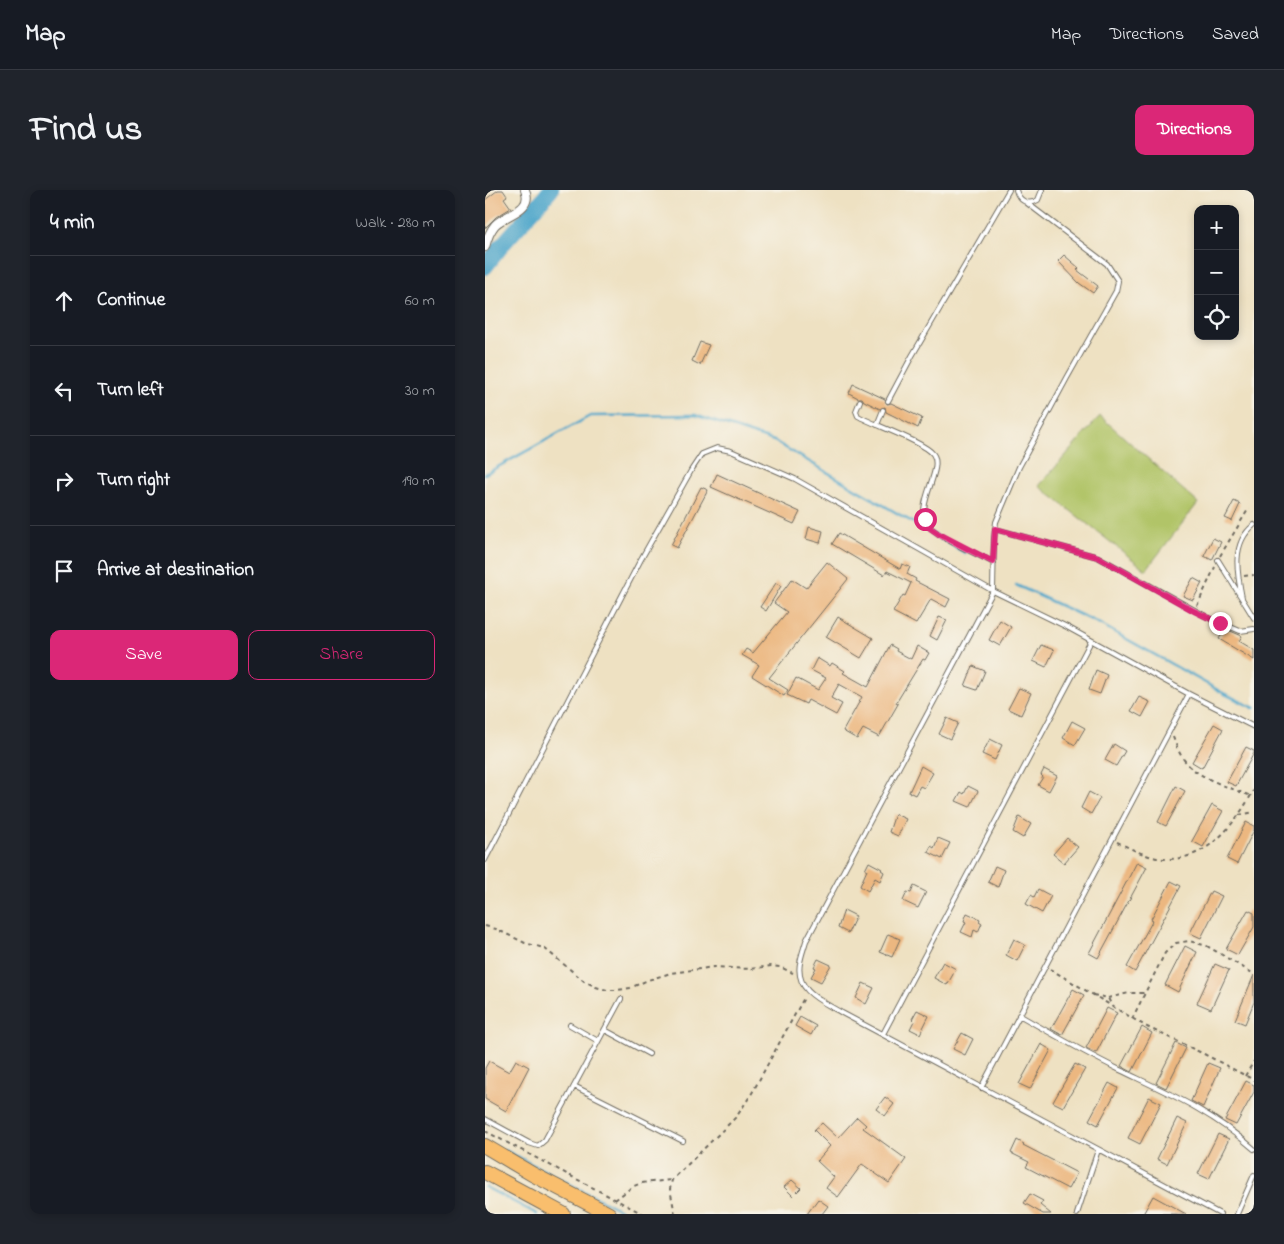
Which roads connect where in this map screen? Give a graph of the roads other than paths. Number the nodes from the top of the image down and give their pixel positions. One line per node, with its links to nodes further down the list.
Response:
1 (525, 190): 6 (street)
2 (1009, 190): 8 (lane)
3 (1016, 190): 5 (lane)
4 (1043, 191): 5 (lane)
5 (1027, 203): 12 (lane)
6 (485, 247)
7 (860, 401): 10 (lane)
8 (888, 401)
9 (883, 410): 10 (lane)
10 (877, 425): 14 (lane)
11 (1254, 525): 16 (lane)
12 (995, 529): 14 (lane); 20 (lane)
13 (1218, 560): 16 (lane)
14 (993, 562): 15 (lane)
15 (993, 590): 21 (lane); 24 (lane); 29 (lane)
16 (1242, 598): 18 (lane)
17 (1254, 604): 18 (lane)
18 (1247, 607): 19 (lane)
19 (1254, 618)
20 (1254, 629)
21 (1091, 641): 22 (lane); 29 (lane)
22 (1189, 694): 23 (lane); 26 (lane)
23 (1254, 727)
24 (485, 860)
25 (621, 999): 28 (lane)
26 (1019, 1015): 33 (lane); 37 (lane)
27 (570, 1025): 30 (lane)
28 (605, 1030): 30 (lane); 31 (lane)
29 (883, 1034): 33 (lane)
30 (598, 1041): 32 (lane)
31 (649, 1054)
32 (575, 1086): 34 (lane); 35 (lane)
33 (981, 1088): 38 (lane)
34 (485, 1119)
35 (683, 1141)
36 (485, 1146): 42 (highway)
37 (1254, 1148)
38 (1098, 1150): 43 (lane); 44 (lane)
39 (485, 1172): 41 (highway)
40 (1254, 1175): 45 (lane)
41 (563, 1214)
42 (609, 1214)
43 (1077, 1214)
44 (1220, 1214)
45 (1237, 1214)

